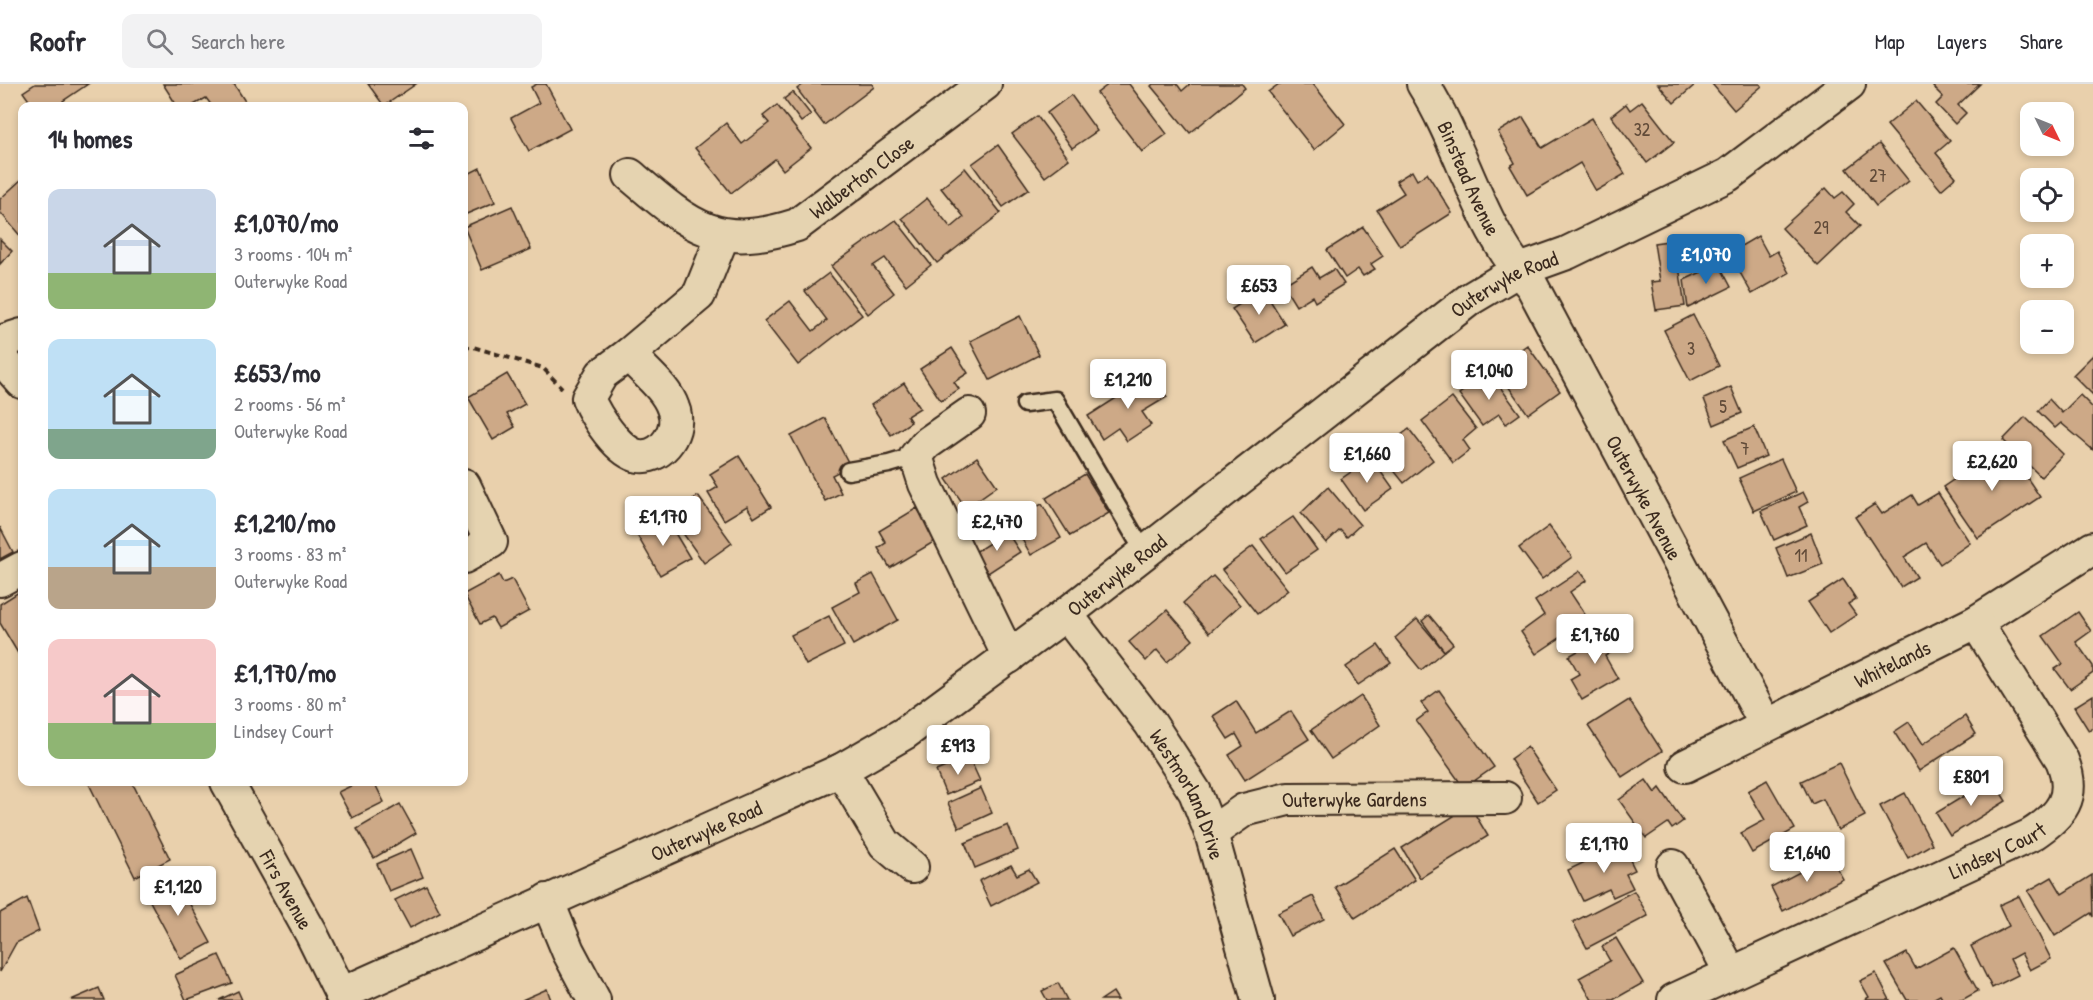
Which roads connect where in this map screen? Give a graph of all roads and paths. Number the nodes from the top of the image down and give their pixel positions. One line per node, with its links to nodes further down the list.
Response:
1 (985, 84): 5 (street, Walberton Close)
2 (1423, 84): 6 (street, Binstead Avenue)
3 (1849, 84): 6 (street, Outerwyke Road)
4 (630, 175): 5 (street, Walberton Close)
5 (723, 235): 10 (street)
6 (1517, 271): 20 (street, Outerwyke Road); 27 (street, Outerwyke Avenue)
7 (18, 336): 8 (street)
8 (0, 342)
9 (468, 347): 13 (path)
10 (629, 354): 13 (street); 13 (street)
11 (0, 357): 12 (street)
12 (18, 377)
13 (588, 398)
14 (1025, 404): 20 (lane)
15 (969, 414): 16 (street)
16 (916, 456): 17 (lane); 26 (street)
17 (848, 471)
18 (468, 494): 21 (street)
19 (2093, 548): 25 (street, Whitelands)
20 (1144, 552): 24 (street, Outerwyke Road)
21 (468, 555)
22 (18, 570): 23 (street)
23 (0, 580)
24 (1066, 614): 26 (street, Outerwyke Road); 32 (street, Westmorland Drive)
25 (1976, 622): 27 (street, Whitelands); 36 (street, Lindsey Court)
26 (1009, 657): 29 (street, Outerwyke Road)
27 (1766, 725): 28 (street, Whitelands)
28 (1685, 766)
29 (841, 770): 34 (street); 35 (street, Outerwyke Road)
30 (229, 786): 37 (street, Firs Avenue)
31 (1505, 798): 32 (street, Outerwyke Gardens)
32 (1211, 832): 39 (street, Westmorland Drive)
33 (1673, 866): 36 (street)
34 (912, 867)
35 (547, 900): 37 (street, Outerwyke Road); 38 (street)
36 (1731, 973): 40 (street, Lindsey Court)
37 (343, 997)
38 (594, 1000)
39 (1258, 1000)
40 (1674, 1000)

